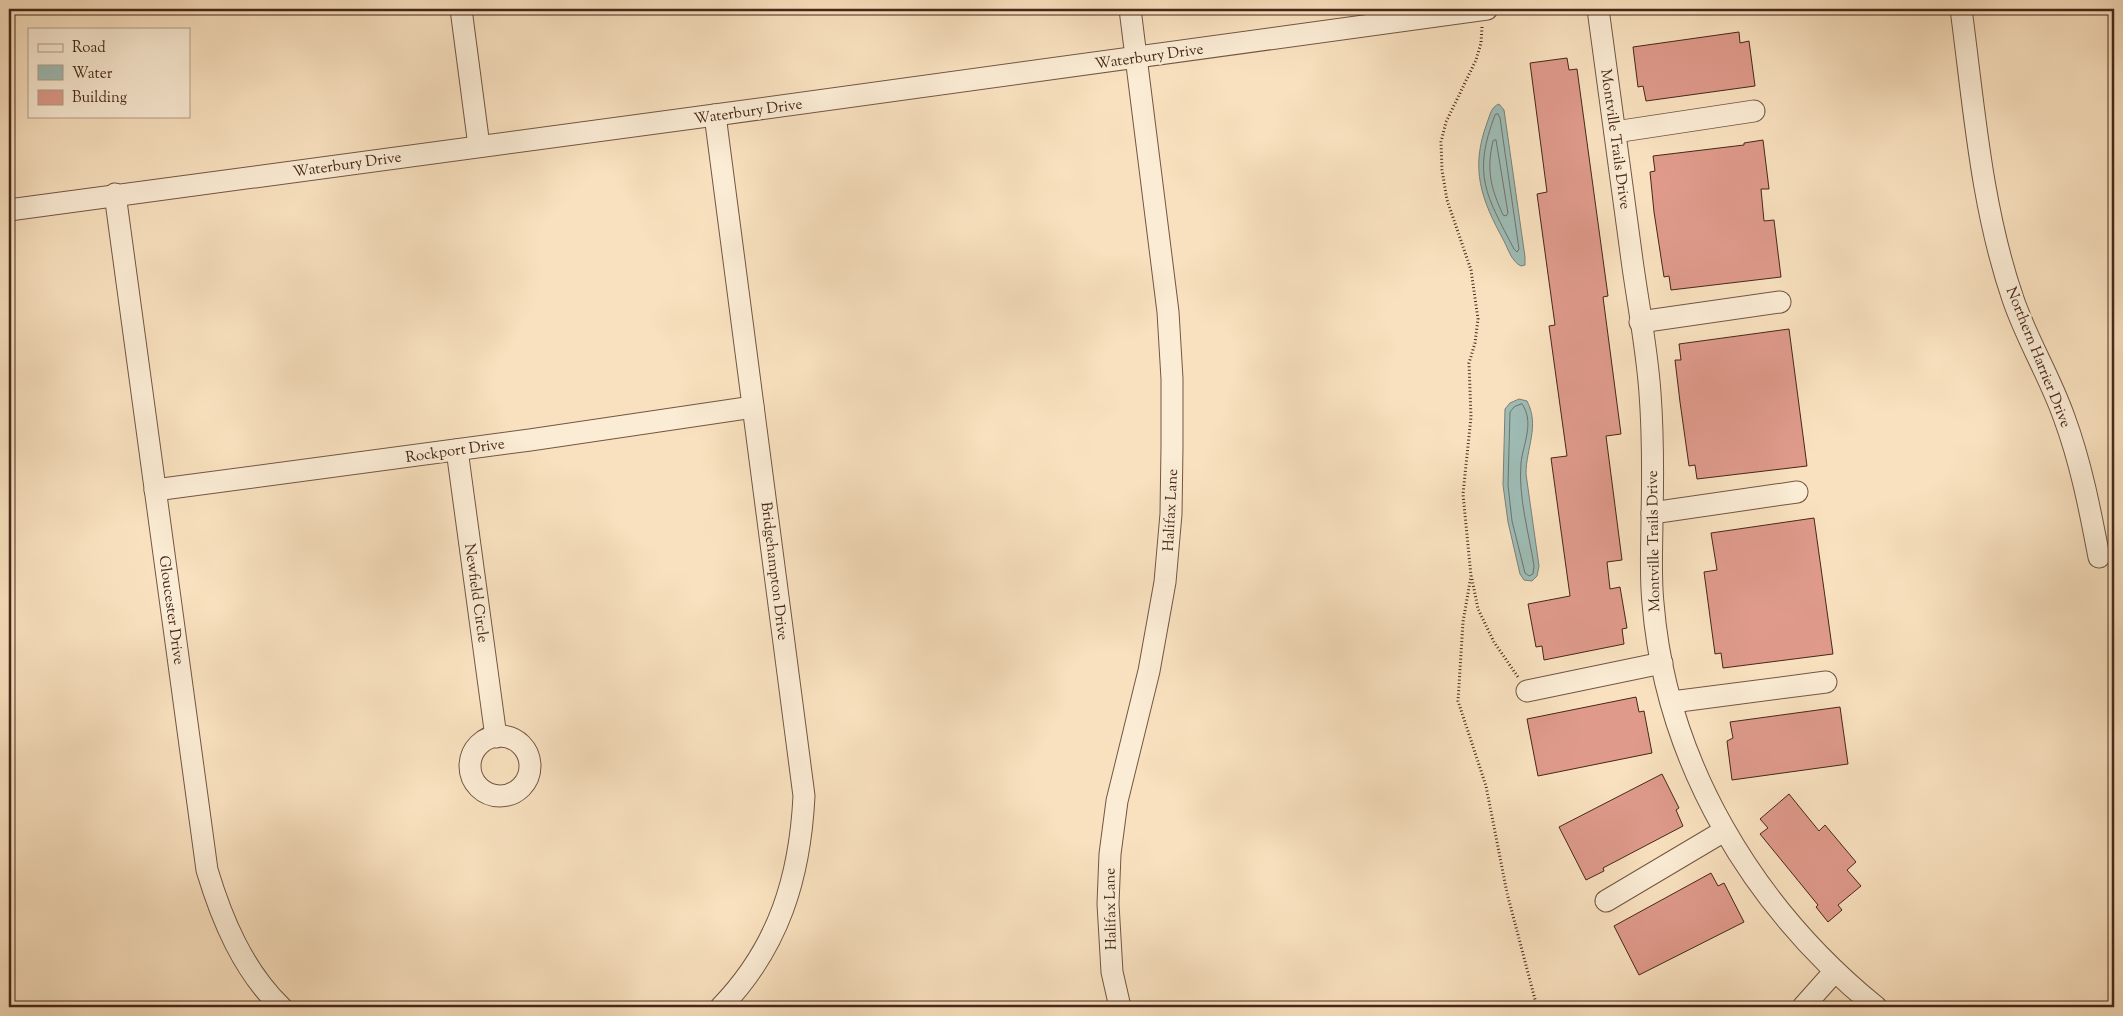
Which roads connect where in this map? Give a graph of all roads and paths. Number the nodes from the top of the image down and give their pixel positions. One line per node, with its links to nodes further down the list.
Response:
1 (461, 9): 12 (street)
2 (1130, 9): 8 (street, Halifax Lane)
3 (1483, 9): 4 (street, Waterbury Drive); 7 (street, Waterbury Drive); 23 (path)
4 (1487, 9)
5 (1598, 9): 11 (street, Montville Trails Drive)
6 (1961, 9): 22 (street, Northern Harrier Drive)
7 (1443, 12): 8 (street, Waterbury Drive)
8 (1136, 58): 10 (street, Waterbury Drive); 34 (street, Halifax Lane)
9 (1754, 111): 11 (street)
10 (715, 115): 12 (street, Waterbury Drive); 17 (street, Bridgehampton Drive)
11 (1615, 132): 16 (street, Montville Trails Drive)
12 (479, 146): 13 (street, Waterbury Drive)
13 (115, 194): 14 (street, Waterbury Drive); 19 (street, Gloucester Drive)
14 (9, 210)
15 (1780, 302): 16 (street)
16 (1640, 322): 21 (street, Montville Trails Drive)
17 (754, 407): 18 (street, Rockport Drive); 33 (street, Bridgehampton Drive)
18 (457, 450): 19 (street, Rockport Drive); 28 (street, Newfield Circle)
19 (155, 490): 32 (street, Gloucester Drive)
20 (1797, 492): 21 (street)
21 (1652, 513): 24 (street, Montville Trails Drive)
22 (2099, 557)
23 (1471, 576): 26 (path); 35 (path)
24 (1662, 663): 26 (street); 27 (street, Montville Trails Drive)
25 (1826, 682): 27 (street)
26 (1527, 691)
27 (1672, 702): 29 (street, Montville Trails Drive)
28 (496, 737)
29 (1724, 831): 30 (street); 31 (street, Montville Trails Drive)
30 (1606, 901)
31 (1835, 971): 36 (street); 37 (street, Montville Trails Drive)
32 (281, 1007)
33 (721, 1007)
34 (1120, 1007)
35 (1537, 1007)
36 (1803, 1007)
37 (1876, 1007)

